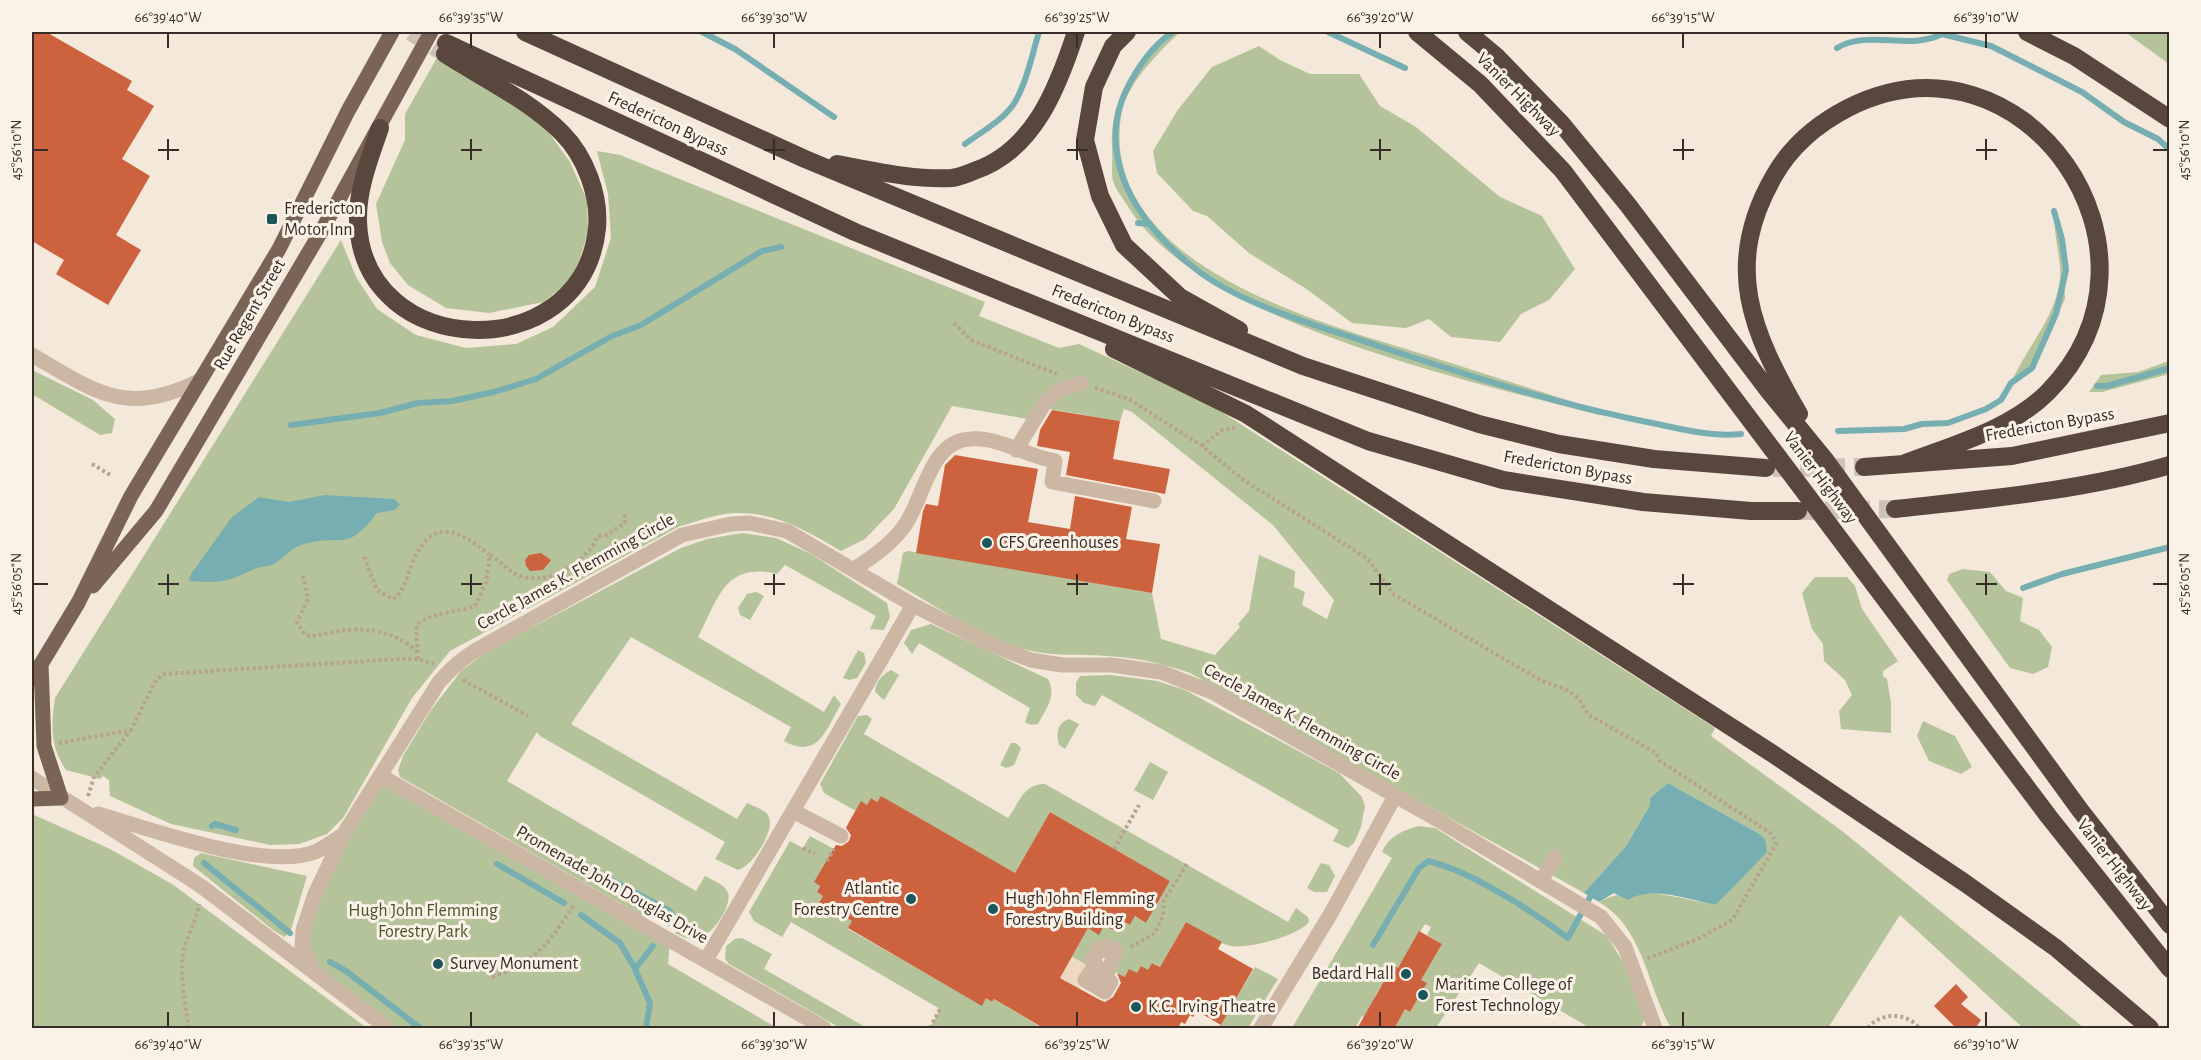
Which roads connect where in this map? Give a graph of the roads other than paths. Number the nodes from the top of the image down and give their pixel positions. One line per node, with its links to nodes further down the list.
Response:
1 (431, 32): 12 (main road, Rue Regent Street)
2 (525, 32): 13 (highway, Fredericton Bypass)
3 (1076, 32): 13 (highway)
4 (1127, 32): 16 (highway)
5 (1405, 32): 10 (highway)
6 (1418, 32): 10 (highway, Vanier Highway)
7 (1467, 32): 19 (highway, Vanier Highway)
8 (2027, 32): 11 (highway)
9 (391, 34): 17 (main road, Rue Regent Street)
10 (1435, 45): 47 (highway, Vanier Highway)
11 (2169, 119)
12 (380, 128): 14 (highway, Fredericton Bypass); 30 (main road, Rue Regent Street)
13 (805, 159): 16 (highway, Fredericton Bypass)
14 (941, 269): 28 (highway, Fredericton Bypass); 53 (highway)
15 (32, 355): 17 (street)
16 (1303, 366): 25 (highway, Fredericton Bypass)
17 (199, 381): 30 (main road, Rue Regent Street)
18 (1081, 384): 21 (street)
19 (1777, 390): 22 (highway); 45 (highway, Vanier Highway)
20 (2169, 423): 22 (highway, Fredericton Bypass)
21 (1016, 450): 26 (street); 29 (street)
22 (1903, 464): 24 (highway, Fredericton Bypass)
23 (2169, 465): 27 (highway)
24 (1864, 467)
25 (1766, 468)
26 (1154, 501)
27 (1895, 508)
28 (1798, 511)
29 (853, 570): 31 (street, Cercle James K. Flemming Circle); 34 (street, Cercle James K. Flemming Circle)
30 (78, 603): 32 (main road, Rue Regent Street)
31 (913, 604): 36 (street, Cercle James K. Flemming Circle); 40 (street)
32 (36, 667): 33 (main road, Rue Regent Street); 37 (main road)
33 (32, 679)
34 (381, 776): 41 (street, Cercle James K. Flemming Circle); 46 (street, Promenade John Douglas Drive)
35 (32, 778): 37 (street, Cercle James K. Flemming Circle)
36 (1395, 796): 44 (street, Cercle James K. Flemming Circle); 51 (street)
37 (61, 798): 38 (main road); 39 (street, Cercle James K. Flemming Circle)
38 (32, 800)
39 (83, 810): 41 (street, Cercle James K. Flemming Circle); 48 (street, Cercle James K. Flemming Circle)
40 (793, 811): 42 (street); 46 (street)
41 (343, 835): 48 (street, Cercle James K. Flemming Circle)
42 (841, 836)
43 (1555, 857): 44 (street)
44 (1541, 882): 52 (street, Cercle James K. Flemming Circle)
45 (2169, 925)
46 (706, 960): 50 (street, Promenade John Douglas Drive)
47 (2169, 969)
48 (313, 971): 49 (street, Cercle James K. Flemming Circle)
49 (387, 1029)
50 (824, 1029)
51 (1261, 1029)
52 (1655, 1029)
53 (2150, 1029)

